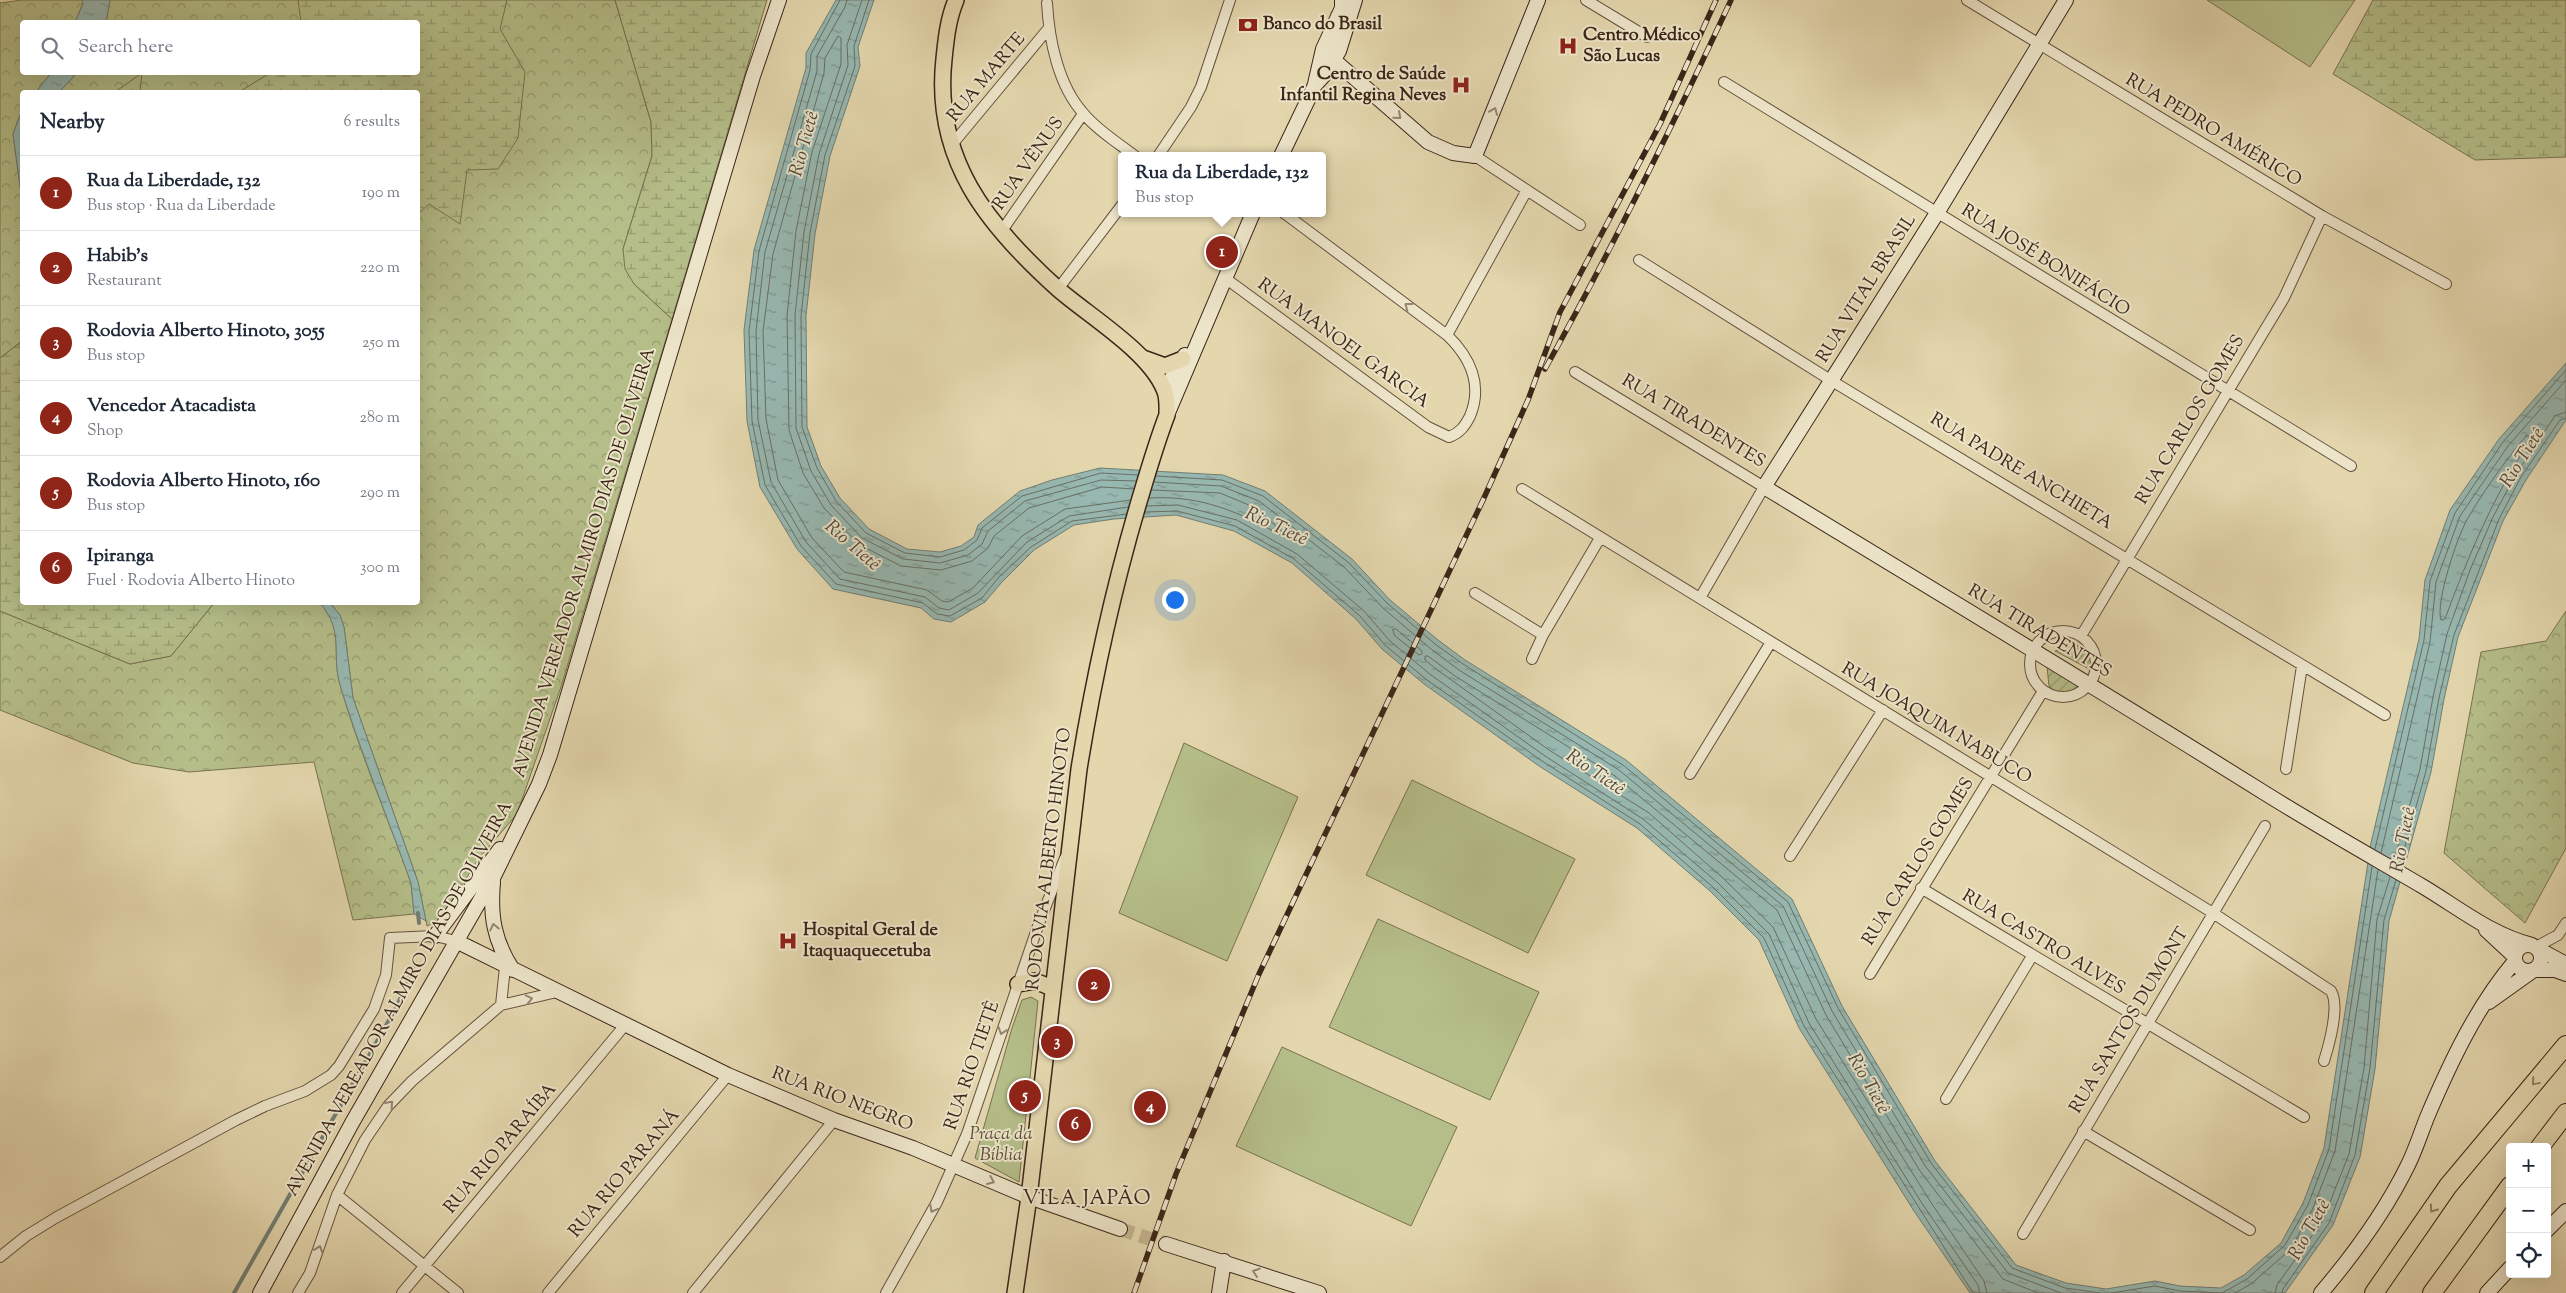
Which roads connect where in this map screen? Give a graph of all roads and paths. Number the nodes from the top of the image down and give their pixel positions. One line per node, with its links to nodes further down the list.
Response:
1 (779, 0): 66 (street, AVENIDA VEREADOR ALMIRO DIAS DE OLIVEIRA)
2 (956, 0): 19 (main road, RODOVIA ALBERTO HINOTO)
3 (1230, 0): 21 (street)
4 (1342, 0): 11 (street)
5 (1355, 0): 15 (street)
6 (1538, 0): 23 (street, one-way to 6)
7 (1586, 0): 13 (street)
8 (1967, 0): 14 (street, RUA PEDRO AMÉRICO)
9 (2066, 0): 14 (street, RUA VITAL BRASIL)
10 (1047, 3): 12 (street)
11 (1338, 16): 15 (street); 17 (street)
12 (1048, 28): 18 (street); 19 (street, RUA MARTE)
13 (1647, 37)
14 (2038, 43): 26 (street, RUA VITAL BRASIL); 27 (street, RUA PEDRO AMÉRICO)
15 (1335, 61): 17 (street); 23 (street, one-way to 23)
16 (1724, 82): 26 (street, RUA JOSÉ BONIFÁCIO)
17 (1315, 85): 22 (street)
18 (1083, 114): 20 (street); 31 (street, RUA VÊNUS)
19 (950, 147): 31 (main road, RODOVIA ALBERTO HINOTO)
20 (1129, 152)
21 (1161, 152)
22 (1283, 152)
23 (1476, 156): 24 (street)
24 (1526, 190): 30 (street); 37 (street)
25 (1118, 209): 35 (street)
26 (1937, 213): 41 (street, RUA VITAL BRASIL); 43 (street, RUA JOSÉ BONIFÁCIO)
27 (2322, 216): 34 (street, RUA PEDRO AMÉRICO); 43 (street, RUA CARLOS GOMES)
28 (1251, 217): 33 (street)
29 (1289, 217): 37 (street, one-way to 29)
30 (1580, 225)
31 (1002, 232): 35 (main road, RODOVIA ALBERTO HINOTO)
32 (1639, 260): 41 (street, RUA PADRE ANCHIETA)
33 (1225, 278): 36 (street); 37 (street, RUA MANOEL GARCIA)
34 (2446, 284)
35 (1058, 289): 38 (main road, RODOVIA ALBERTO HINOTO)
36 (1209, 313): 39 (street); 44 (street)
37 (1447, 336)
38 (1140, 357): 39 (main road); 42 (main road, RODOVIA ALBERTO HINOTO)
39 (1183, 359): 42 (street)
40 (1575, 372): 47 (street, RUA TIRADENTES)
41 (1832, 381): 47 (street, RUA VITAL BRASIL); 50 (street, RUA PADRE ANCHIETA)
42 (1165, 390): 44 (main road, RODOVIA ALBERTO HINOTO); 45 (main road, RODOVIA ALBERTO HINOTO)
43 (2228, 392): 46 (street, RUA JOSÉ BONIFÁCIO); 50 (street, RUA CARLOS GOMES)
44 (1167, 415): 45 (main road, RODOVIA ALBERTO HINOTO)
45 (1157, 440): 68 (main road, RODOVIA ALBERTO HINOTO)
46 (2351, 466)
47 (1764, 487): 52 (street, RUA VITAL BRASIL); 56 (street, RUA TIRADENTES)
48 (1522, 489): 49 (street, RUA JOAQUIM NABUCO)
49 (1600, 538): 52 (street, RUA JOAQUIM NABUCO); 53 (street)
50 (2126, 558): 54 (street, RUA CARLOS GOMES); 58 (street, RUA PADRE ANCHIETA)
51 (1475, 593): 53 (street)
52 (1700, 598): 55 (street, RUA JOAQUIM NABUCO)
53 (1543, 635): 57 (street)
54 (2081, 636): 56 (street); 59 (street)
55 (1771, 642): 61 (street, RUA JOAQUIM NABUCO); 64 (street)
56 (2033, 649): 59 (street, RUA TIRADENTES); 60 (street)
57 (1532, 659)
58 (2302, 666): 62 (street, RUA PADRE ANCHIETA); 63 (street)
59 (2090, 684): 60 (street); 74 (street, RUA TIRADENTES)
60 (2043, 691): 65 (street, RUA CARLOS GOMES)
61 (1883, 710): 65 (street, RUA JOAQUIM NABUCO); 69 (street)
62 (2385, 715)
63 (2286, 768)
64 (1690, 774)
65 (1992, 776): 71 (street, RUA CARLOS GOMES); 72 (street, RUA JOAQUIM NABUCO)
66 (522, 818): 70 (street, AVENIDA VEREADOR ALMIRO DIAS DE OLIVEIRA); 75 (street)
67 (2265, 826): 72 (street, RUA SANTOS DUMONT)
68 (1071, 841): 85 (street, RUA RIO TIETÊ); 86 (main road, RODOVIA ALBERTO HINOTO)
69 (1790, 856)
70 (494, 876): 76 (street, AVENIDA VEREADOR ALMIRO DIAS DE OLIVEIRA); 81 (street, one-way to 70)
71 (1921, 888): 78 (street, RUA CASTRO ALVES); 83 (street, RUA CARLOS GOMES)
72 (2213, 913): 90 (street, RUA SANTOS DUMONT); 93 (street, RUA JOAQUIM NABUCO)
73 (2566, 923): 77 (street)
74 (2482, 926): 77 (street, RUA TIRADENTES); 79 (street, RUA TIRADENTES)
75 (435, 936): 76 (street); 111 (street)
76 (456, 941): 81 (street, RUA RIO NEGRO); 115 (street, AVENIDA VEREADOR ALMIRO DIAS DE OLIVEIRA)
77 (2536, 948): 79 (street); 80 (street, RUA TIRADENTES); 82 (street)
78 (2032, 956): 90 (street, RUA CASTRO ALVES); 95 (street)
79 (2515, 959): 82 (street); 89 (street)
80 (2566, 964)
81 (509, 969): 87 (street, RUA RIO NEGRO); 88 (street)
82 (2533, 971): 84 (street); 89 (street)
83 (1870, 974)
84 (2566, 974)
85 (1018, 984): 86 (main road); 101 (street, RUA RIO TIETÊ, one-way to 101)
86 (1052, 988): 104 (main road, RODOVIA ALBERTO HINOTO)
87 (556, 992): 88 (street, one-way to 87); 91 (street, RUA RIO NEGRO)
88 (501, 1005): 103 (street, one-way to 88)
89 (2484, 1005): 125 (street)
90 (2146, 1022): 97 (street, RUA CASTRO ALVES); 99 (street, RUA SANTOS DUMONT)
91 (625, 1025): 94 (street, RUA RIO NEGRO); 113 (street, RUA RIO PARAÍBA)
92 (2566, 1045): 126 (highway, one-way to 126)
93 (2324, 1061)
94 (728, 1075): 98 (street, RUA RIO NEGRO); 119 (street, RUA RIO PARANÁ)
95 (1946, 1100)
96 (2566, 1114): 100 (highway)
97 (2304, 1118)
98 (834, 1120): 101 (street, RUA RIO NEGRO); 120 (street)
99 (2083, 1131): 108 (street); 109 (street, RUA SANTOS DUMONT)
100 (2543, 1143)
101 (954, 1165): 104 (street, RUA RIO NEGRO, one-way to 104); 121 (street, RUA RIO TIETÊ, one-way to 121)
102 (2509, 1188): 127 (highway)
103 (338, 1195): 113 (street); 116 (street, one-way to 103)
104 (1029, 1197): 107 (street, RUA RIO NEGRO); 122 (main road, RODOVIA ALBERTO HINOTO)
105 (2566, 1211): 106 (street)
106 (2551, 1226)
107 (1120, 1230)
108 (2250, 1230)
109 (2023, 1234)
110 (1166, 1244): 112 (street)
111 (0, 1257)
112 (1224, 1261): 123 (street); 124 (street, one-way to 112)
113 (425, 1265): 117 (street, RUA RIO PARAÍBA); 118 (street)
114 (2506, 1272): 128 (street)
115 (260, 1293)
116 (298, 1293)
117 (402, 1293)
118 (458, 1293)
119 (548, 1293)
120 (693, 1293)
121 (886, 1293)
122 (1015, 1293)
123 (1220, 1293)
124 (1319, 1293)
125 (2322, 1293)
126 (2374, 1293)
127 (2432, 1293)
128 (2487, 1293)

